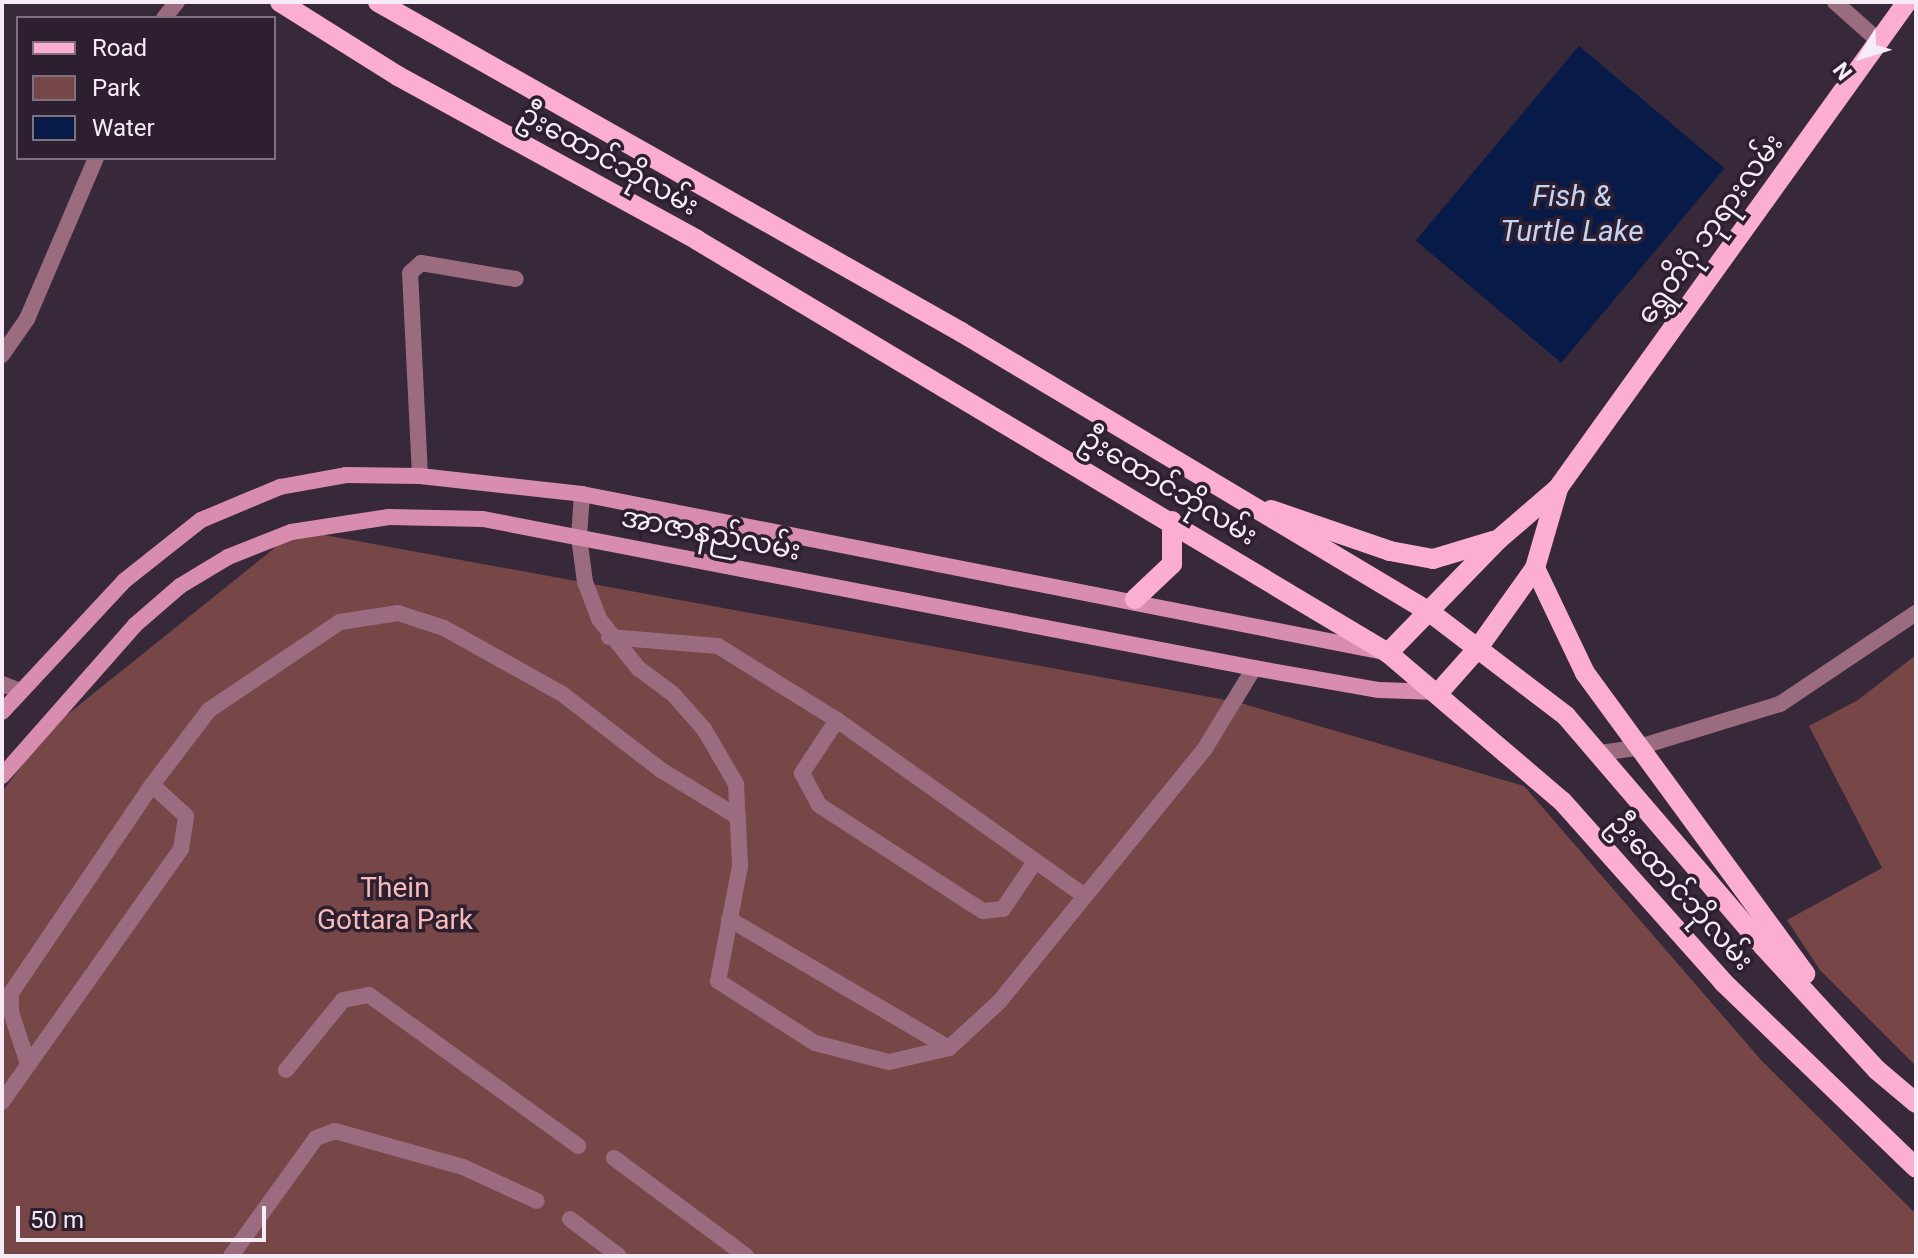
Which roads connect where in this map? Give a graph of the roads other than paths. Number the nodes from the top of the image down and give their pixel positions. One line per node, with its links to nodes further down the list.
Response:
1 (280, 2): 13 (main road, ဦးထောင်ဘိုလမ်း)
2 (378, 2): 12 (main road, ဦးထောင်ဘိုလမ်း)
3 (1835, 2): 5 (street)
4 (1907, 2): 5 (main road, ရွှေတိဂုံ ဘုရားလမ်း)
5 (1879, 41): 10 (main road, ရွှေတိဂုံ ဘုရားလမ်း)
6 (95, 160): 8 (street)
7 (516, 279): 9 (street)
8 (2, 355)
9 (420, 476): 11 (main road, အာဇာနည်လမ်း); 25 (main road, အာဇာနည်လမ်း)
10 (1558, 488): 15 (main road, ရွှေတိဂုံ ဘုရားလမ်း); 16 (main road, ရွှေတိဂုံ ဘုရားလမ်း)
11 (582, 494): 14 (street); 17 (main road, အာဇာနည်လမ်း)
12 (1230, 495): 15 (main road); 18 (main road, ဦးထောင်ဘိုလမ်း)
13 (1172, 521): 17 (main road); 22 (main road, ဦးထောင်ဘိုလမ်း)
14 (579, 537): 20 (street); 23 (main road, အာဇာနည်လမ်း); 31 (main road, အာဇာနည်လမ်း)
15 (1499, 539): 18 (main road, ရွှေတိဂုံ ဘုရားလမ်း)
16 (1535, 568): 21 (main road, ရွှေတိဂုံ ဘုရားလမ်း); 29 (main road)
17 (1135, 599): 22 (main road, အာဇာနည်လမ်း)
18 (1431, 613): 21 (main road, ဦးထောင်ဘိုလမ်း); 22 (main road, ရွှေတိဂုံ ဘုရားလမ်း)
19 (1916, 613): 29 (street)
20 (609, 637): 28 (street); 33 (street)
21 (1478, 648): 26 (main road); 30 (main road, ဦးထောင်ဘိုလမ်း)
22 (1388, 653): 26 (main road, ဦးထောင်ဘိုလမ်း)
23 (1254, 668): 26 (main road, အာဇာနည်လမ်း); 35 (street)
24 (2, 684): 25 (street)
25 (20, 691): 27 (main road, အာဇာနည်လမ်း)
26 (1439, 692): 45 (main road, ဦးထောင်ဘိုလမ်း)
27 (2, 712)
28 (837, 720): 34 (street); 34 (street)
29 (1636, 748): 30 (street); 40 (main road)
30 (1600, 753): 40 (main road, ဦးထောင်ဘိုလမ်း)
31 (2, 776)
32 (152, 785): 33 (street); 38 (street); 38 (street)
33 (738, 817): 36 (street)
34 (1034, 863): 35 (street)
35 (1085, 896): 37 (street)
36 (729, 919): 37 (street); 37 (street)
37 (949, 1048)
38 (28, 1064): 41 (street)
39 (286, 1070): 43 (street)
40 (1877, 1070): 42 (main road, ဦးထောင်ဘိုလမ်း)
41 (2, 1102)
42 (1916, 1103)
43 (578, 1146)
44 (614, 1158): 50 (street)
45 (1916, 1168)
46 (537, 1201): 48 (street)
47 (570, 1219): 49 (street)
48 (231, 1256)
49 (619, 1256)
50 (746, 1256)

